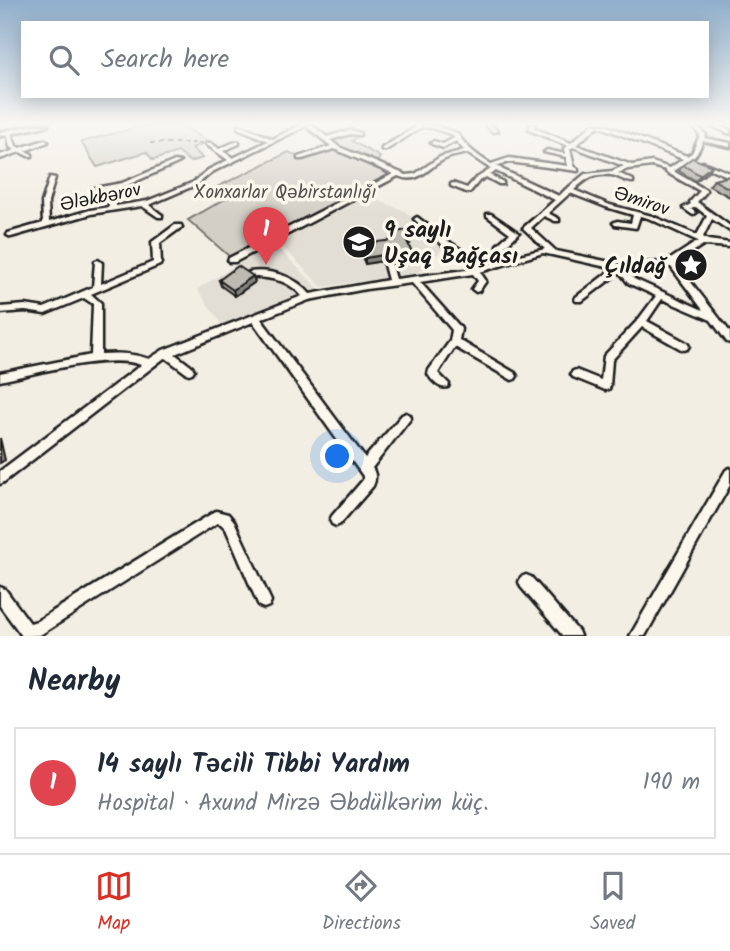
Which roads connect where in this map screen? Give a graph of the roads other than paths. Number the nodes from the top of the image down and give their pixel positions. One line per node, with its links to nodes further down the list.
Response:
1 (224, 155): 14 (street)
2 (244, 155): 14 (street, Ələkbərov)
3 (310, 155): 12 (street)
4 (352, 155): 21 (street)
5 (456, 155): 21 (street)
6 (473, 155): 17 (street)
7 (561, 155): 11 (street)
8 (598, 155): 16 (street)
9 (678, 155): 13 (street)
10 (692, 155): 13 (street)
11 (568, 156): 18 (street)
12 (300, 158)
13 (687, 158): 19 (street); 20 (street)
14 (232, 160): 34 (street, Ələkbərov)
15 (177, 162): 30 (street)
16 (630, 166): 19 (street); 24 (street)
17 (494, 167): 18 (street); 22 (street); 33 (street)
18 (572, 168): 23 (street)
19 (668, 171): 35 (street)
20 (726, 173): 27 (street)
21 (398, 174): 54 (street)
22 (486, 175): 28 (street); 29 (street)
23 (587, 175): 24 (street); 32 (street)
24 (611, 177): 26 (street)
25 (51, 178): 45 (street)
26 (631, 181)
27 (714, 181)
28 (501, 183)
29 (453, 185)
30 (110, 188): 31 (street); 36 (street)
31 (97, 189)
32 (568, 190): 33 (street); 37 (street, Əmirov)
33 (559, 199): 39 (street)
34 (145, 205): 36 (street, Ələkbərov); 41 (street)
35 (695, 205): 38 (street); 42 (street)
36 (113, 208): 45 (street, Ələkbərov)
37 (638, 213): 46 (street); 50 (street, Əmirov)
38 (693, 213)
39 (545, 214): 44 (street); 52 (street)
40 (489, 215): 55 (street)
41 (160, 216)
42 (710, 217): 48 (street); 50 (street)
43 (417, 219): 61 (street)
44 (557, 220)
45 (47, 222): 49 (street, Ələkbərov)
46 (617, 223)
47 (178, 227): 65 (street)
48 (730, 229)
49 (10, 235)
50 (702, 239): 51 (street, Əmirov); 57 (street)
51 (730, 245)
52 (553, 252): 55 (street); 59 (street)
53 (630, 258): 60 (street)
54 (232, 260)
55 (509, 260): 61 (street)
56 (98, 263): 65 (street)
57 (672, 263): 60 (street); 72 (street)
58 (388, 265): 64 (street)
59 (618, 267): 60 (street); 68 (street); 70 (street)
60 (638, 267)
61 (480, 270): 63 (street); 66 (street)
62 (252, 274): 69 (street)
63 (414, 280): 64 (street); 77 (street)
64 (393, 282): 69 (street)
65 (97, 288): 67 (street)
66 (476, 289)
67 (85, 294): 71 (street); 80 (street)
68 (660, 296): 72 (street); 74 (street)
69 (308, 298): 73 (street)
70 (579, 299)
71 (0, 310)
72 (710, 317): 75 (street)
73 (255, 318): 79 (street); 88 (street)
74 (641, 322): 78 (street); 83 (street)
75 (725, 328): 76 (street)
76 (730, 339)
77 (454, 342): 84 (street); 86 (street)
78 (684, 346)
79 (166, 353): 81 (street); 82 (street)
80 (96, 359): 81 (street); 85 (street)
81 (148, 363): 90 (street)
82 (189, 370)
83 (576, 374)
84 (512, 376)
85 (0, 377)
86 (444, 384)
87 (406, 418): 88 (street)
88 (364, 468): 91 (street)
89 (730, 474): 96 (street)
90 (0, 478)
91 (336, 520)
92 (526, 582): 95 (street)
93 (0, 594): 94 (street)
94 (264, 601)
95 (573, 636)
96 (637, 636)

